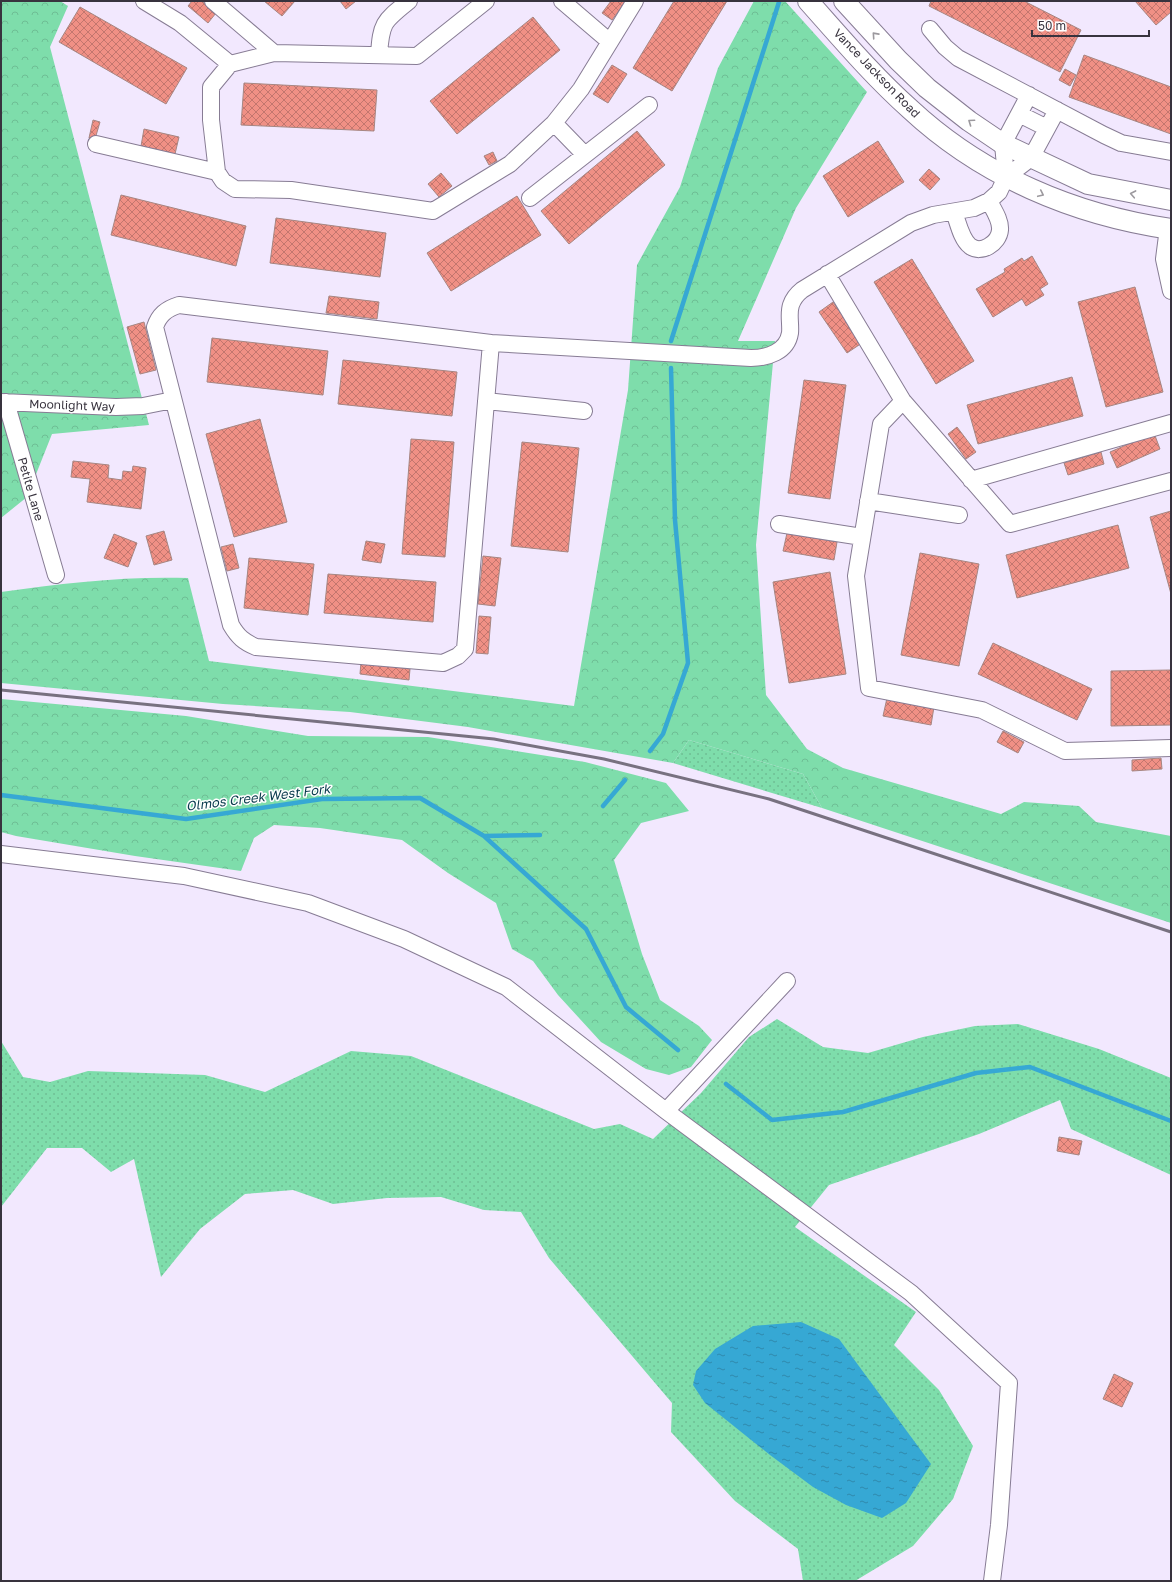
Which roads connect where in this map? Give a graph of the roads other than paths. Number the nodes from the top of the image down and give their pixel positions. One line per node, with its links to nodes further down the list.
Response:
1 (144, 1): 13 (street)
2 (213, 1): 11 (street)
3 (409, 1): 12 (street)
4 (486, 1): 12 (street)
5 (562, 1): 10 (street)
6 (635, 1): 10 (street)
7 (808, 1): 26 (main road, Vance Jackson Road)
8 (844, 1): 21 (main road, Vance Jackson Road, one-way to 8)
9 (930, 28): 14 (street)
10 (610, 42): 18 (street)
11 (274, 52): 12 (street); 13 (street)
12 (379, 55)
13 (230, 64): 25 (street)
14 (1029, 95): 16 (street); 17 (street)
15 (648, 105): 23 (street)
16 (1057, 110): 19 (street); 22 (street)
17 (1019, 114): 19 (street); 21 (street)
18 (554, 123): 23 (street); 25 (street)
19 (1047, 128): 24 (street)
20 (96, 144): 25 (street)
21 (1004, 144): 24 (main road, Vance Jackson Road); 26 (street)
22 (1171, 152)
23 (585, 155): 27 (street)
24 (1031, 158): 26 (street); 28 (main road, Vance Jackson Road, one-way to 24)
25 (217, 172)
26 (1006, 177): 29 (street); 31 (main road, Vance Jackson Road, one-way to 31)
27 (530, 198)
28 (1171, 200)
29 (989, 201): 30 (street); 30 (street)
30 (954, 212): 32 (street)
31 (1169, 228): 33 (street)
32 (827, 274): 34 (street); 37 (street)
33 (1171, 291)
34 (491, 344): 35 (street); 36 (street)
35 (173, 400): 36 (street); 38 (street, Moonlight Way)
36 (486, 401): 39 (street)
37 (902, 401): 41 (street); 43 (street)
38 (3, 402): 47 (street, Petite Lane)
39 (584, 412)
40 (1171, 423): 41 (street)
41 (971, 480): 42 (street)
42 (1171, 481)
43 (868, 501): 44 (street); 46 (street)
44 (958, 515)
45 (779, 524): 46 (street)
46 (862, 537): 48 (street)
47 (56, 576)
48 (1171, 748)
49 (1, 854): 51 (street)
50 (787, 981): 51 (street)
51 (666, 1112): 52 (street)
52 (992, 1581)

